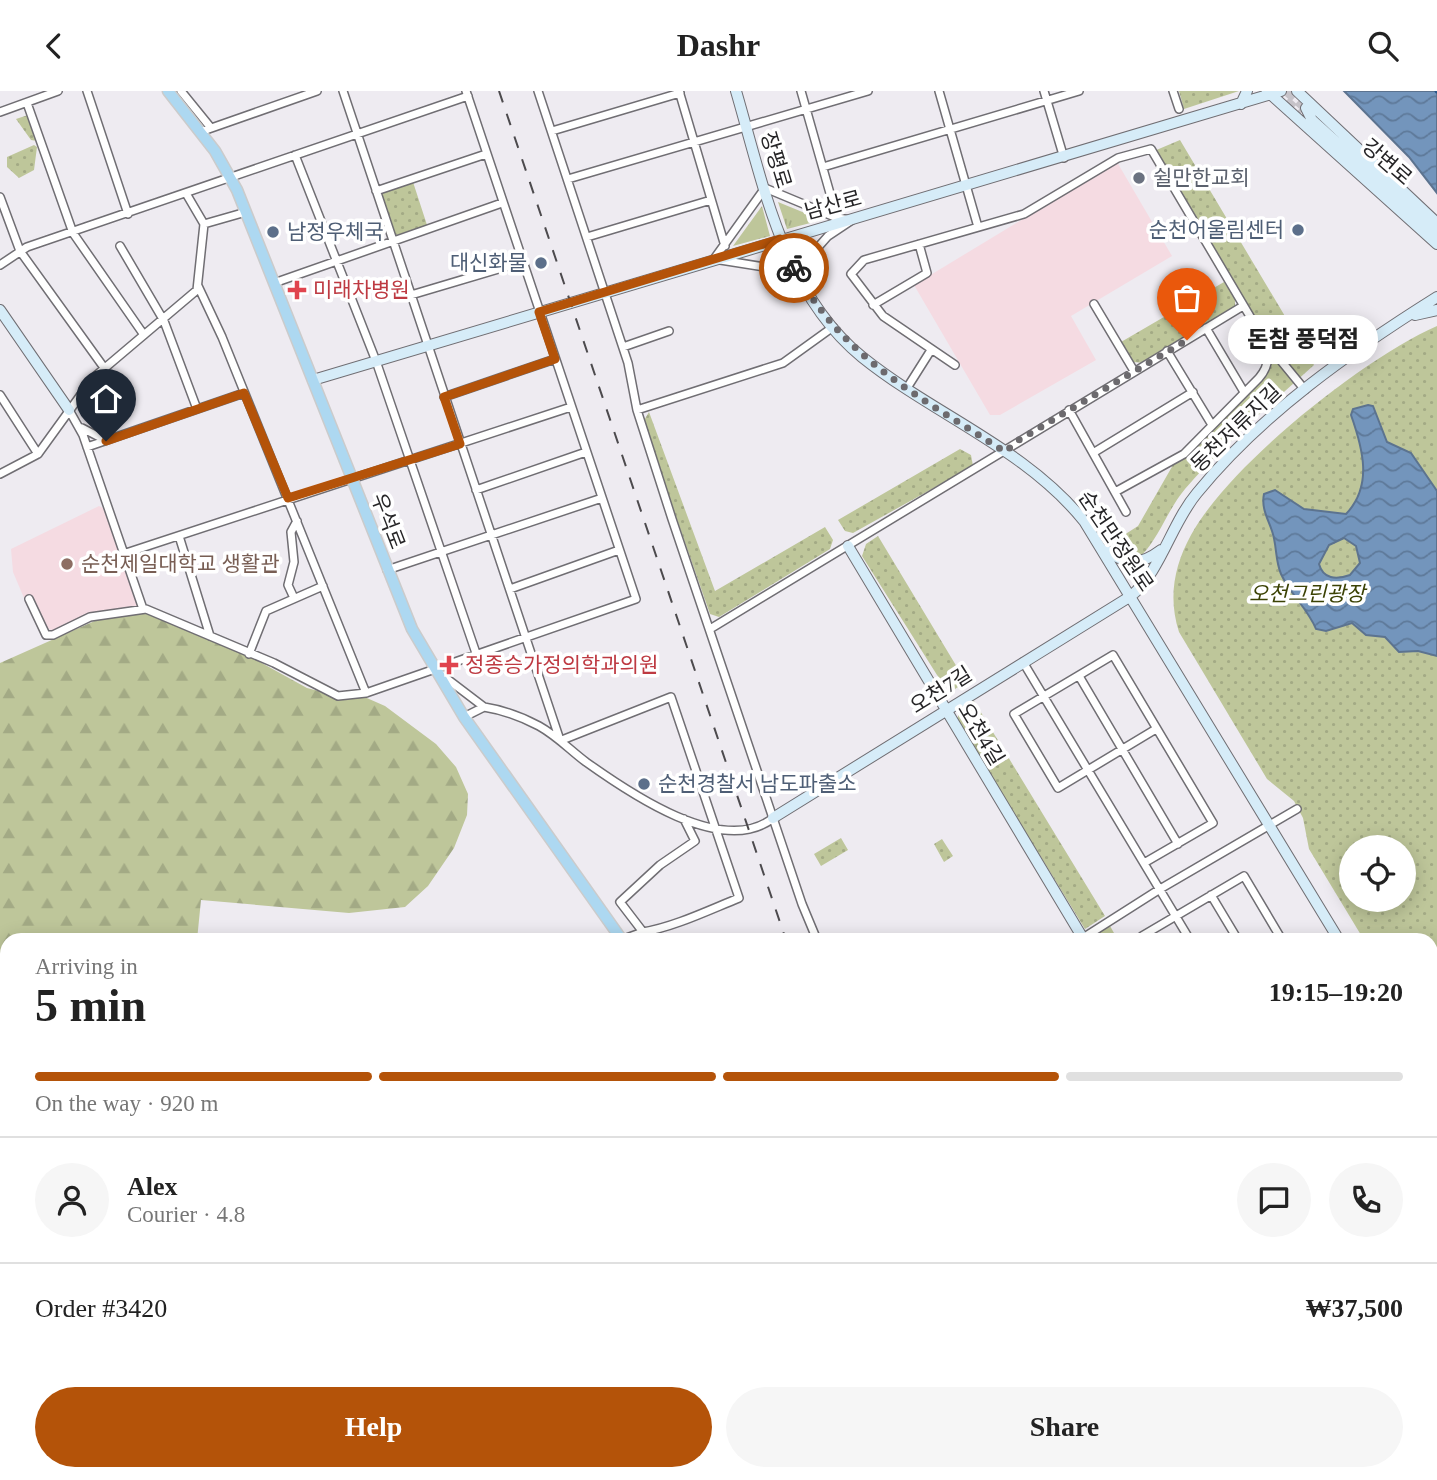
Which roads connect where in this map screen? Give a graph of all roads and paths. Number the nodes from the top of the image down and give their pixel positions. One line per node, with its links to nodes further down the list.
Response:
1 (58, 91): 19 (street)
2 (87, 91): 48 (street)
3 (168, 91): 30 (main road, 우석로)
4 (181, 91): 30 (street)
5 (317, 91): 30 (street)
6 (343, 91): 32 (street)
7 (538, 91): 31 (street)
8 (736, 91): 28 (main road, 장평로)
9 (801, 91): 25 (street)
10 (868, 91): 25 (street)
11 (939, 91): 29 (street)
12 (1044, 91): 21 (street)
13 (1079, 91): 21 (street)
14 (1173, 91): 24 (street)
15 (1247, 91): 23 (main road)
16 (1297, 91): 51 (main road)
17 (679, 92): 31 (street); 33 (street)
18 (1273, 92): 23 (main road, 남산로); 60 (main road)
19 (44, 94): 22 (street)
20 (467, 94): 32 (street); 34 (street)
21 (1046, 101): 29 (street); 36 (street)
22 (27, 103): 27 (street); 54 (street)
23 (1241, 104): 36 (main road, 남산로)
24 (1179, 109)
25 (806, 110): 28 (street); 37 (street)
26 (1303, 111): 55 (main road, 강변로)
27 (0, 112)
28 (746, 127): 33 (street); 41 (main road, 장평로)
29 (950, 129): 37 (street); 40 (street)
30 (206, 130): 38 (main road, 우석로)
31 (552, 131): 39 (street)
32 (357, 134): 35 (street); 42 (street)
33 (694, 142): 39 (street); 45 (street)
34 (486, 154): 42 (street); 46 (street)
35 (295, 155): 38 (street); 64 (street)
36 (1064, 158): 40 (main road, 남산로)
37 (822, 167): 49 (street)
38 (231, 178): 43 (street); 47 (main road, 우석로)
39 (568, 179): 56 (street)
40 (967, 186): 50 (main road, 남산로); 53 (street)
41 (765, 188): 49 (street); 57 (main road, 장평로); 62 (street)
42 (376, 191): 58 (street)
43 (187, 195): 48 (street); 52 (street)
44 (0, 197): 63 (street)
45 (711, 200): 56 (street); 62 (street)
46 (502, 203): 58 (street); 66 (street)
47 (246, 212): 52 (street); 69 (main road, 우석로)
48 (128, 214): 54 (street)
49 (837, 218): 50 (street)
50 (852, 220): 57 (main road, 남산로); 68 (street)
51 (1437, 223)
52 (204, 225): 70 (street)
53 (978, 227): 59 (street); 76 (street)
54 (73, 233): 63 (street); 85 (street)
55 (1437, 233)
56 (587, 237): 71 (street)
57 (780, 239): 65 (main road, 남산로); 68 (main road, 순천만정원로)
58 (393, 240): 64 (street); 72 (street)
59 (919, 244): 75 (street); 75 (street)
60 (1437, 244)
61 (120, 246): 81 (street)
62 (725, 246): 65 (street)
63 (20, 251): 67 (street); 96 (street)
64 (337, 259): 69 (street); 92 (street)
65 (714, 259): 68 (street); 71 (main road, 남산로)
66 (522, 262): 72 (street); 79 (street)
67 (0, 265)
68 (796, 272): 82 (main road, 순천만정원로)
69 (274, 283): 98 (main road, 우석로)
70 (198, 286): 81 (street); 102 (street)
71 (605, 292): 79 (main road, 남산로); 88 (street)
72 (411, 295): 87 (street)
73 (1437, 297): 80 (main road, 동천저류지길)
74 (1094, 304): 97 (street)
75 (873, 305): 89 (street)
76 (1243, 306): 83 (street); 86 (street)
77 (0, 310): 108 (main road)
78 (1437, 310): 80 (main road)
79 (539, 312): 87 (main road, 남산로); 91 (street)
80 (1401, 319): 100 (main road, 동천저류지길)
81 (164, 321): 85 (street); 107 (street)
82 (833, 327): 99 (main road, 순천만정원로); 109 (street)
83 (1206, 328): 90 (street); 101 (street)
84 (670, 331): 88 (street)
85 (144, 335): 96 (street)
86 (1261, 335): 94 (street); 95 (street)
87 (428, 345): 92 (main road, 남산로); 105 (street)
88 (623, 347): 109 (street)
89 (931, 350): 93 (street); 99 (street)
90 (1167, 351): 97 (street); 103 (street)
91 (555, 359): 105 (street); 106 (street)
92 (376, 361): 98 (main road, 남산로); 120 (street)
93 (955, 365)
94 (1267, 367): 95 (street); 101 (street)
95 (1284, 367): 100 (street)
96 (104, 369): 108 (street)
97 (1134, 371): 110 (street)
98 (313, 380): 122 (main road, 우석로)
99 (907, 388): 117 (main road, 순천만정원로)
100 (1306, 390): 133 (main road, 동천저류지길)
101 (1244, 392): 112 (street)
102 (244, 393): 107 (street); 125 (street)
103 (1193, 393): 112 (street); 118 (street)
104 (0, 395): 119 (street)
105 (444, 397): 114 (street)
106 (571, 407): 114 (street); 116 (street)
107 (197, 409): 113 (street)
108 (69, 410): 111 (street); 119 (street)
109 (637, 410): 144 (street)
110 (1069, 410): 117 (street); 118 (street)
111 (78, 424): 113 (street); 115 (street)
112 (1212, 425): 124 (street)
113 (106, 441): 115 (street)
114 (460, 444): 120 (street); 123 (street)
115 (88, 447): 136 (street)
116 (586, 452): 123 (street); 126 (street)
117 (1005, 452): 131 (street); 132 (main road, 순천만정원로)
118 (1093, 453): 124 (street)
119 (38, 454): 121 (street)
120 (411, 460): 122 (street); 135 (street)
121 (0, 474)
122 (351, 478): 125 (street); 137 (main road, 우석로)
123 (476, 490): 129 (street)
124 (1115, 492): 127 (street)
125 (288, 498): 128 (street); 130 (street)
126 (601, 498): 129 (street); 134 (street)
127 (1126, 513)
128 (297, 521): 138 (street); 141 (street)
129 (491, 535): 135 (street); 139 (street)
130 (178, 536): 136 (street); 145 (street)
131 (848, 546): 144 (street); 155 (main road, 오천4길)
132 (1101, 546): 133 (main road); 140 (main road, 순천만정원로)
133 (1161, 549): 140 (main road, 동천저류지길)
134 (619, 551): 139 (street); 146 (street)
135 (442, 552): 137 (street); 148 (street)
136 (123, 554): 143 (street)
137 (387, 570): 150 (main road, 우석로)
138 (323, 586): 141 (street); 152 (street)
139 (510, 589): 146 (street)
140 (1131, 596): 149 (main road, 오천7길); 164 (main road, 순천만정원로)
141 (294, 598): 147 (street)
142 (29, 599): 143 (street)
143 (143, 609): 145 (street)
144 (710, 629): 162 (street)
145 (210, 636): 147 (street)
146 (526, 638): 148 (street); 158 (street)
147 (249, 654): 152 (street)
148 (477, 656): 150 (street)
149 (1023, 663): 153 (street); 155 (main road, 오천7길)
150 (435, 671): 152 (street); 154 (street); 156 (main road, 우석로)
151 (1079, 676): 153 (street); 157 (street); 159 (street)
152 (366, 693)
153 (1044, 697): 160 (street); 160 (street)
154 (484, 707): 156 (street); 158 (street)
155 (945, 711): 162 (main road, 오천7길); 175 (main road, 오천4길)
156 (464, 717): 172 (main road, 우석로)
157 (1156, 729): 159 (street); 166 (street)
158 (561, 740): 163 (street); 165 (street)
159 (1122, 749): 160 (street); 166 (street)
160 (1087, 769): 167 (street)
161 (1297, 809): 164 (street)
162 (773, 818): 165 (street); 174 (street)
163 (684, 819): 165 (street); 171 (street)
164 (1270, 825): 168 (street); 181 (main road, 순천만정원로)
165 (714, 827): 171 (street)
166 (1178, 844): 167 (street)
167 (1144, 863): 168 (street)
168 (1160, 889): 170 (street); 176 (street)
169 (1212, 895): 170 (street); 179 (street); 180 (street)
170 (1176, 916): 177 (street); 178 (street)
171 (643, 932): 173 (street)
172 (618, 933)
173 (640, 933)
174 (814, 933)
175 (1079, 933)
176 (1092, 933)
177 (1147, 933)
178 (1186, 933)
179 (1234, 933)
180 (1278, 933)
181 (1335, 933)

